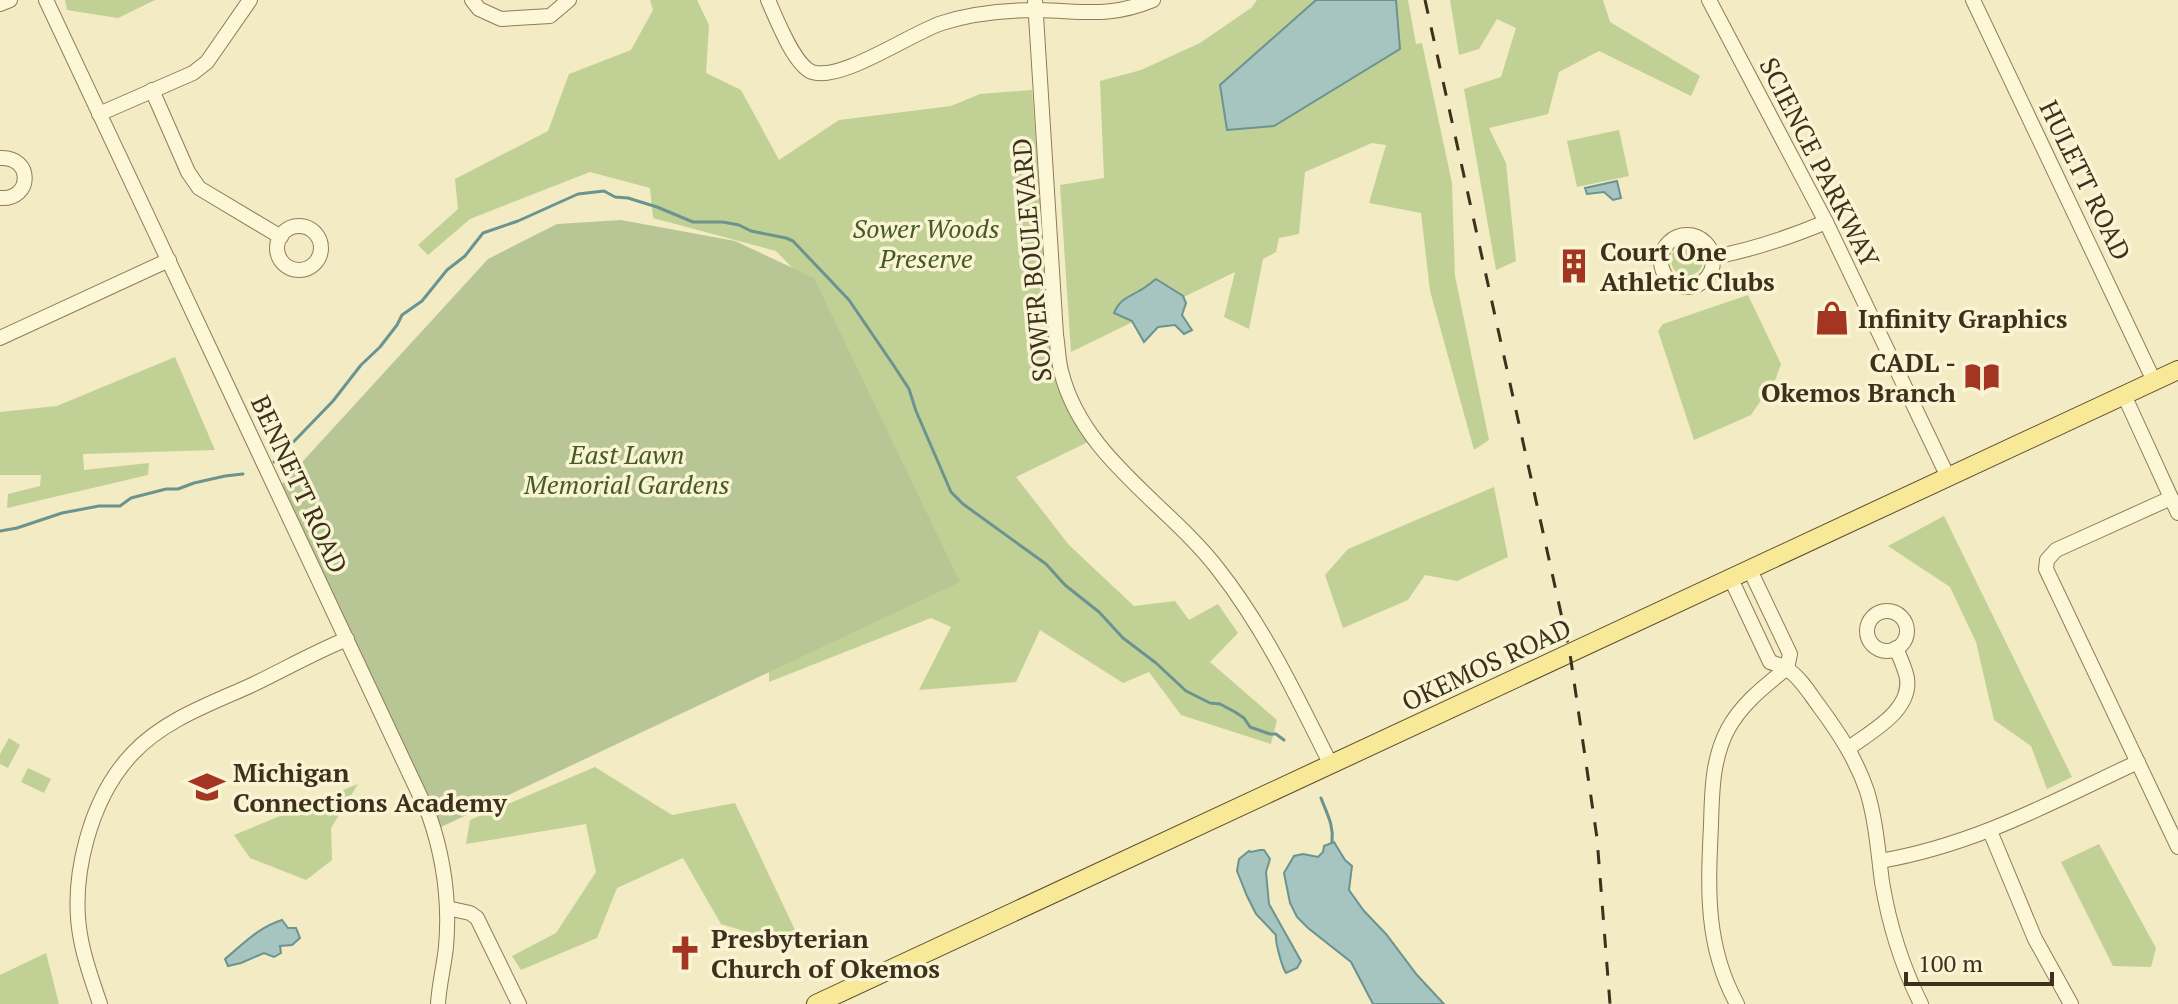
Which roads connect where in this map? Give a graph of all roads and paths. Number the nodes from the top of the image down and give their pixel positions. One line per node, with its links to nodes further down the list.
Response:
1 (10, 0): 10 (street)
2 (46, 0): 13 (street, BENNETT ROAD)
3 (250, 0): 12 (street)
4 (472, 0): 5 (street)
5 (569, 0)
6 (768, 0): 11 (street)
7 (1153, 0): 11 (street)
8 (1709, 0): 16 (street, SCIENCE PARKWAY)
9 (1973, 0): 22 (street, HULETT ROAD)
10 (0, 4)
11 (1035, 5): 34 (street, SOWER BOULEVARD)
12 (152, 90): 13 (street); 17 (street)
13 (99, 114): 19 (street, BENNETT ROAD)
14 (0, 158): 15 (street)
15 (0, 198)
16 (1826, 222): 18 (street); 24 (street, SCIENCE PARKWAY)
17 (281, 237)
18 (1713, 257)
19 (169, 260): 20 (street); 29 (street, BENNETT ROAD)
20 (0, 338)
21 (2178, 370): 22 (main road, OKEMOS ROAD)
22 (2154, 381): 23 (main road, OKEMOS ROAD)
23 (2124, 395): 24 (main road, OKEMOS ROAD); 25 (street)
24 (1948, 477): 27 (main road, OKEMOS ROAD)
25 (2171, 498): 26 (street); 33 (street)
26 (2178, 513)
27 (1750, 570): 28 (main road, OKEMOS ROAD); 31 (street)
28 (1731, 579): 31 (street); 34 (main road, OKEMOS ROAD)
29 (347, 639): 38 (street, BENNETT ROAD); 39 (street)
30 (1896, 648): 32 (street)
31 (1787, 668): 32 (street); 43 (street)
32 (1849, 748): 37 (street)
33 (2138, 762): 35 (street); 36 (street)
34 (1331, 765): 42 (main road, OKEMOS ROAD)
35 (1990, 831): 37 (street); 45 (street)
36 (2178, 847)
37 (1880, 861): 44 (street)
38 (447, 908): 40 (street, BENNETT ROAD); 41 (street)
39 (100, 1004)
40 (438, 1004)
41 (519, 1004)
42 (816, 1004)
43 (1737, 1004)
44 (1921, 1004)
45 (2071, 1004)

